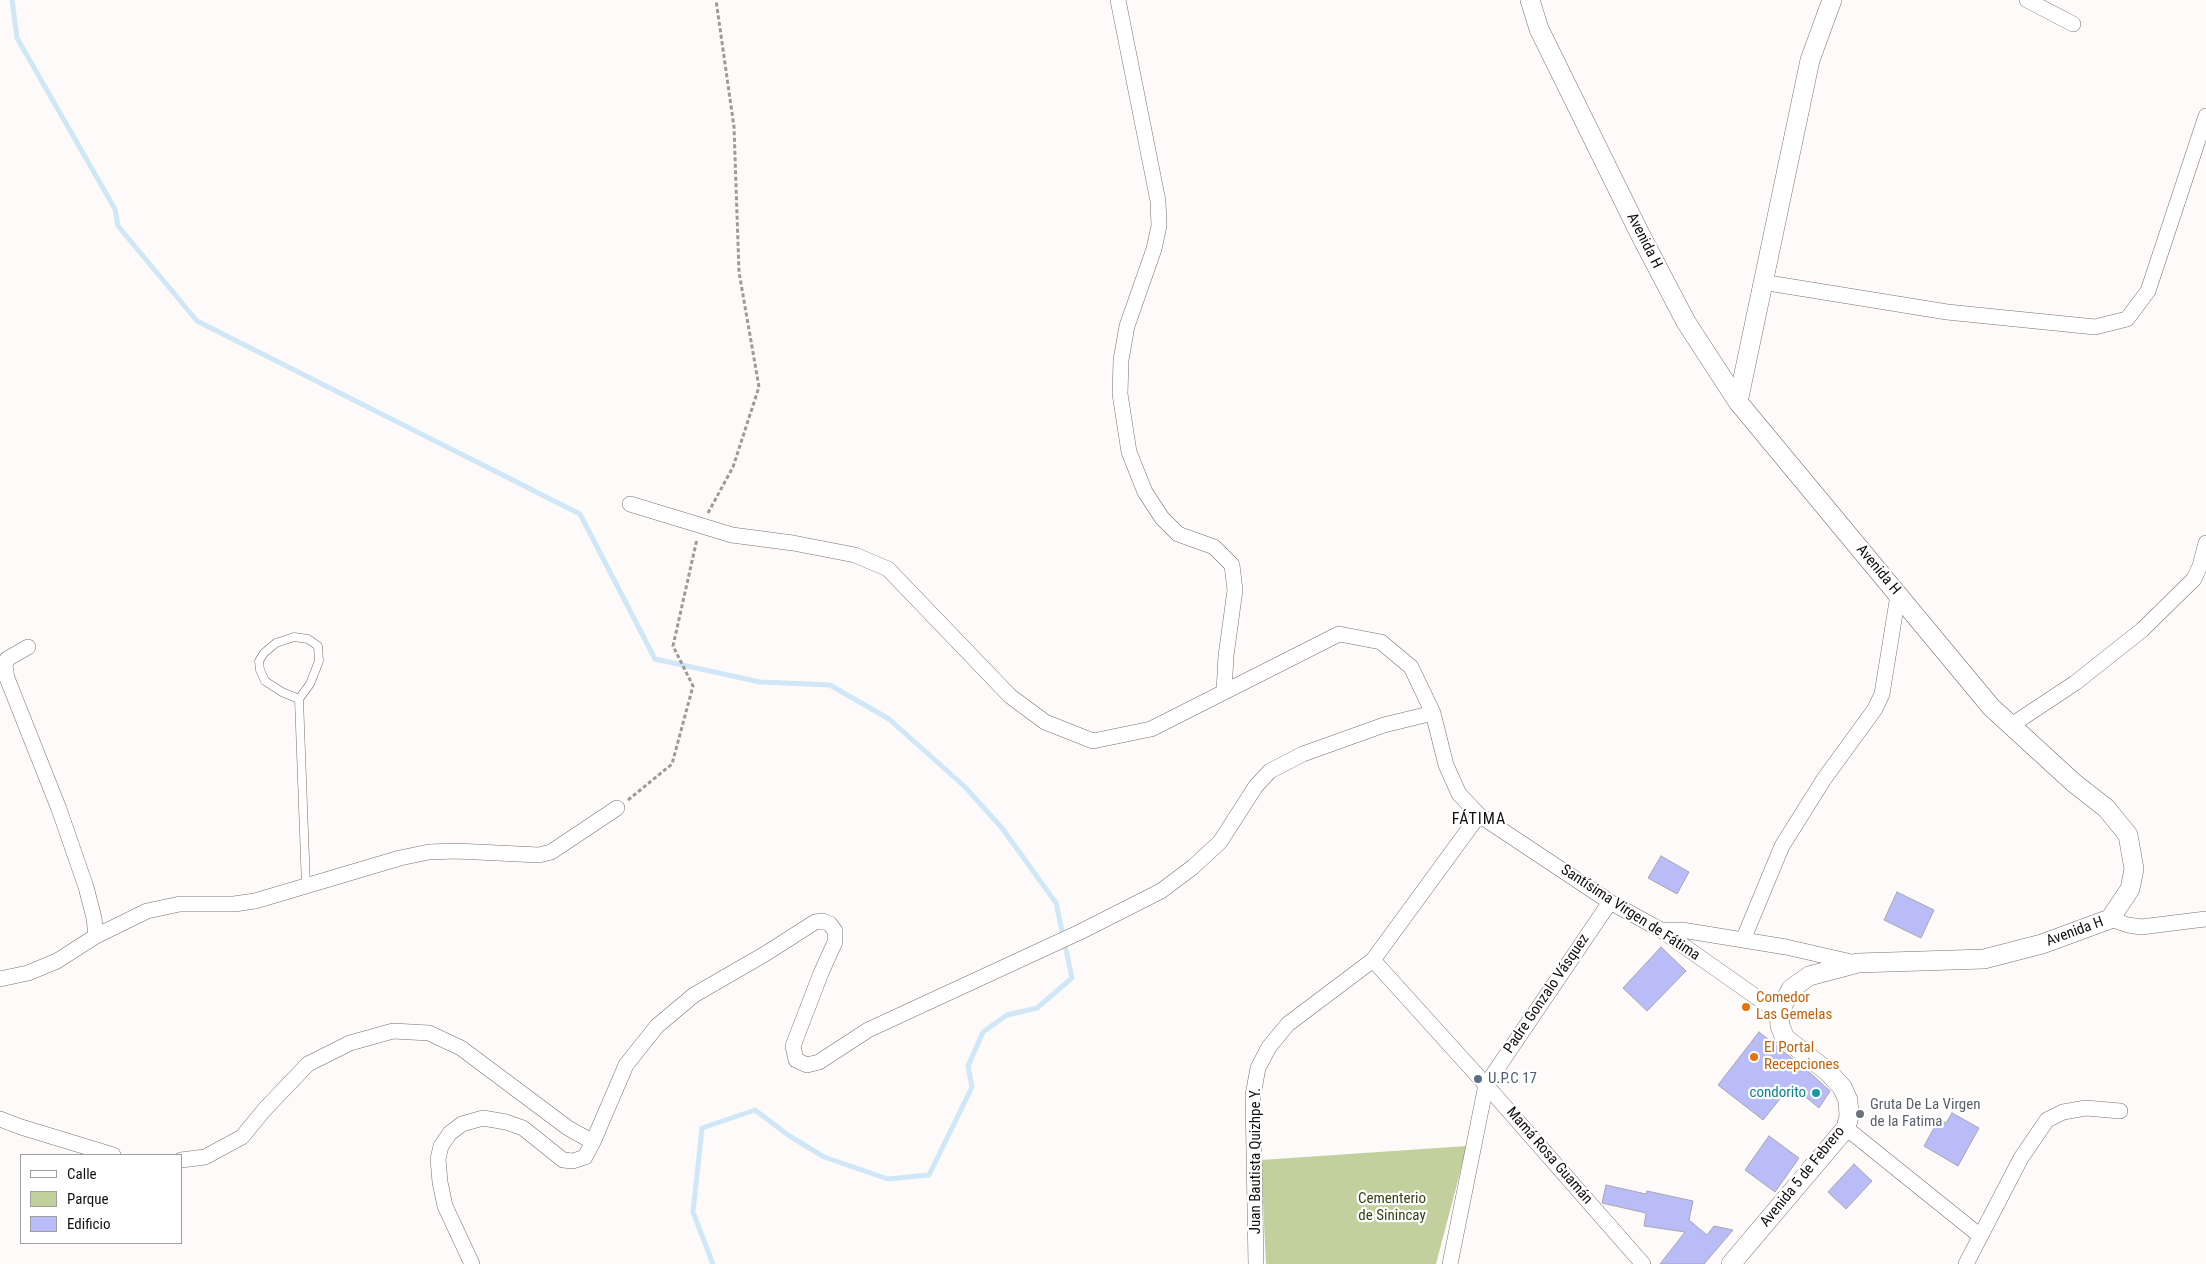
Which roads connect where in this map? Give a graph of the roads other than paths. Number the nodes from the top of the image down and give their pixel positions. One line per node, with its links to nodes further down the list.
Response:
1 (1118, 0): 13 (street)
2 (1530, 0): 8 (street, Avenida H)
3 (1832, 0): 7 (street)
4 (2027, 0): 5 (street)
5 (2072, 24)
6 (2206, 116): 7 (street)
7 (1762, 282): 8 (street)
8 (1738, 402): 11 (street, Avenida H)
9 (630, 504): 13 (street, Santísima Virgen de Fátima)
10 (2206, 543): 16 (street)
11 (1898, 595): 16 (street, Avenida H); 25 (street)
12 (28, 647): 24 (street)
13 (1224, 692): 15 (street, Santísima Virgen de Fátima)
14 (299, 699): 14 (lane); 19 (lane)
15 (1433, 713): 18 (street, Santísima Virgen de Fátima); 34 (street)
16 (2010, 726): 22 (street, Avenida H)
17 (617, 808): 19 (street)
18 (1479, 815): 20 (street, Santísima Virgen de Fátima); 26 (street, Juan Bautista Quizhpe Y.)
19 (306, 886): 24 (street)
20 (1610, 902): 23 (street, Santísima Virgen de Fátima); 30 (street, Padre Gonzalo Vásquez)
21 (2206, 918): 22 (street)
22 (2110, 919): 27 (street, Avenida H)
23 (1661, 930): 25 (street); 29 (street, Santísima Virgen de Fátima)
24 (96, 936): 28 (street)
25 (1743, 940): 27 (street)
26 (1373, 960): 30 (street, Mamá Rosa Guamán); 39 (street, Juan Bautista Quizhpe Y.)
27 (1858, 963): 29 (street)
28 (0, 979)
29 (1779, 1014): 33 (street, Avenida 5 de Febrero)
30 (1486, 1085): 40 (street, Padre Gonzalo Vásquez); 41 (street, Mamá Rosa Guamán)
31 (2120, 1111): 37 (street)
32 (0, 1119): 35 (street)
33 (1846, 1128): 37 (street); 42 (street, Avenida 5 de Febrero)
34 (593, 1142): 36 (street); 38 (street)
35 (110, 1154)
36 (182, 1160)
37 (1979, 1235): 43 (street)
38 (472, 1264)
39 (1256, 1264)
40 (1450, 1264)
41 (1643, 1264)
42 (1731, 1264)
43 (1966, 1264)

